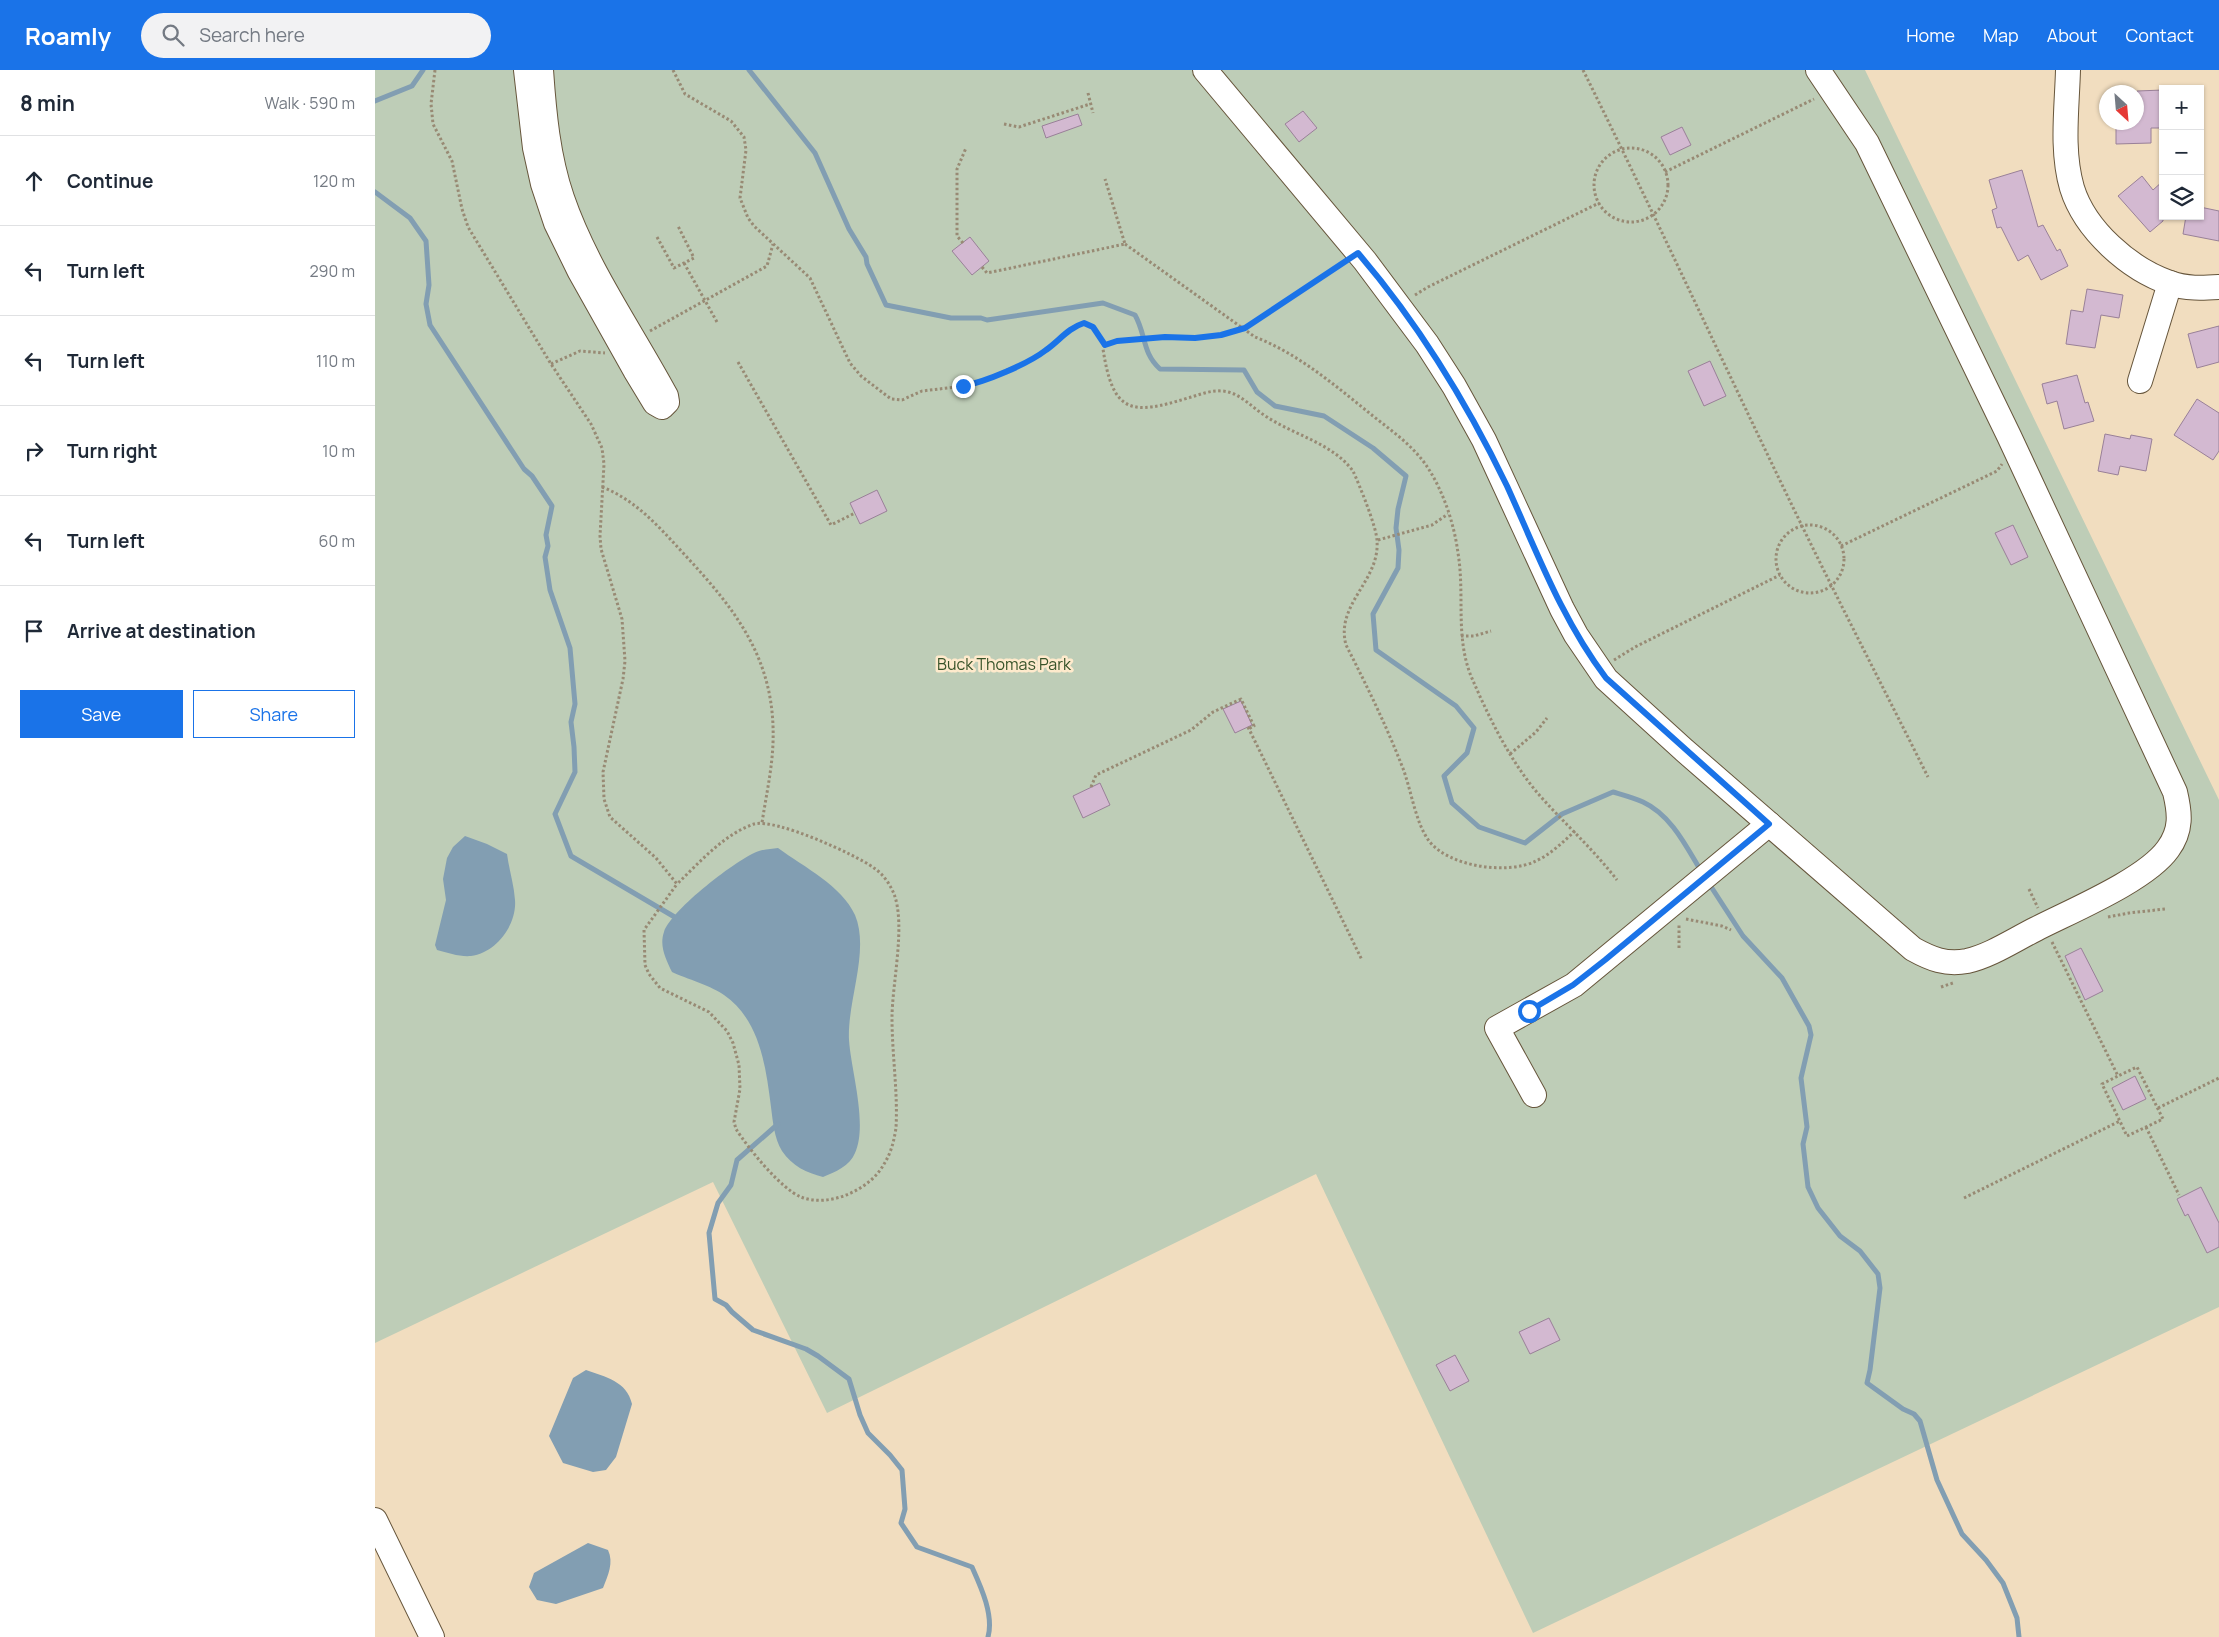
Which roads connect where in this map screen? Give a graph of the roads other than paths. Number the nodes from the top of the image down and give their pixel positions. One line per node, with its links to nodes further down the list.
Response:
1 (527, 70): 2 (street)
2 (541, 70)
3 (1205, 70): 9 (street)
4 (1818, 70): 9 (street)
5 (2068, 70): 6 (street)
6 (2170, 283): 7 (street); 8 (street)
7 (2219, 287)
8 (2140, 381)
9 (1769, 824): 10 (street)
10 (1534, 1095)
11 (375, 1520): 12 (street)
12 (433, 1637)

